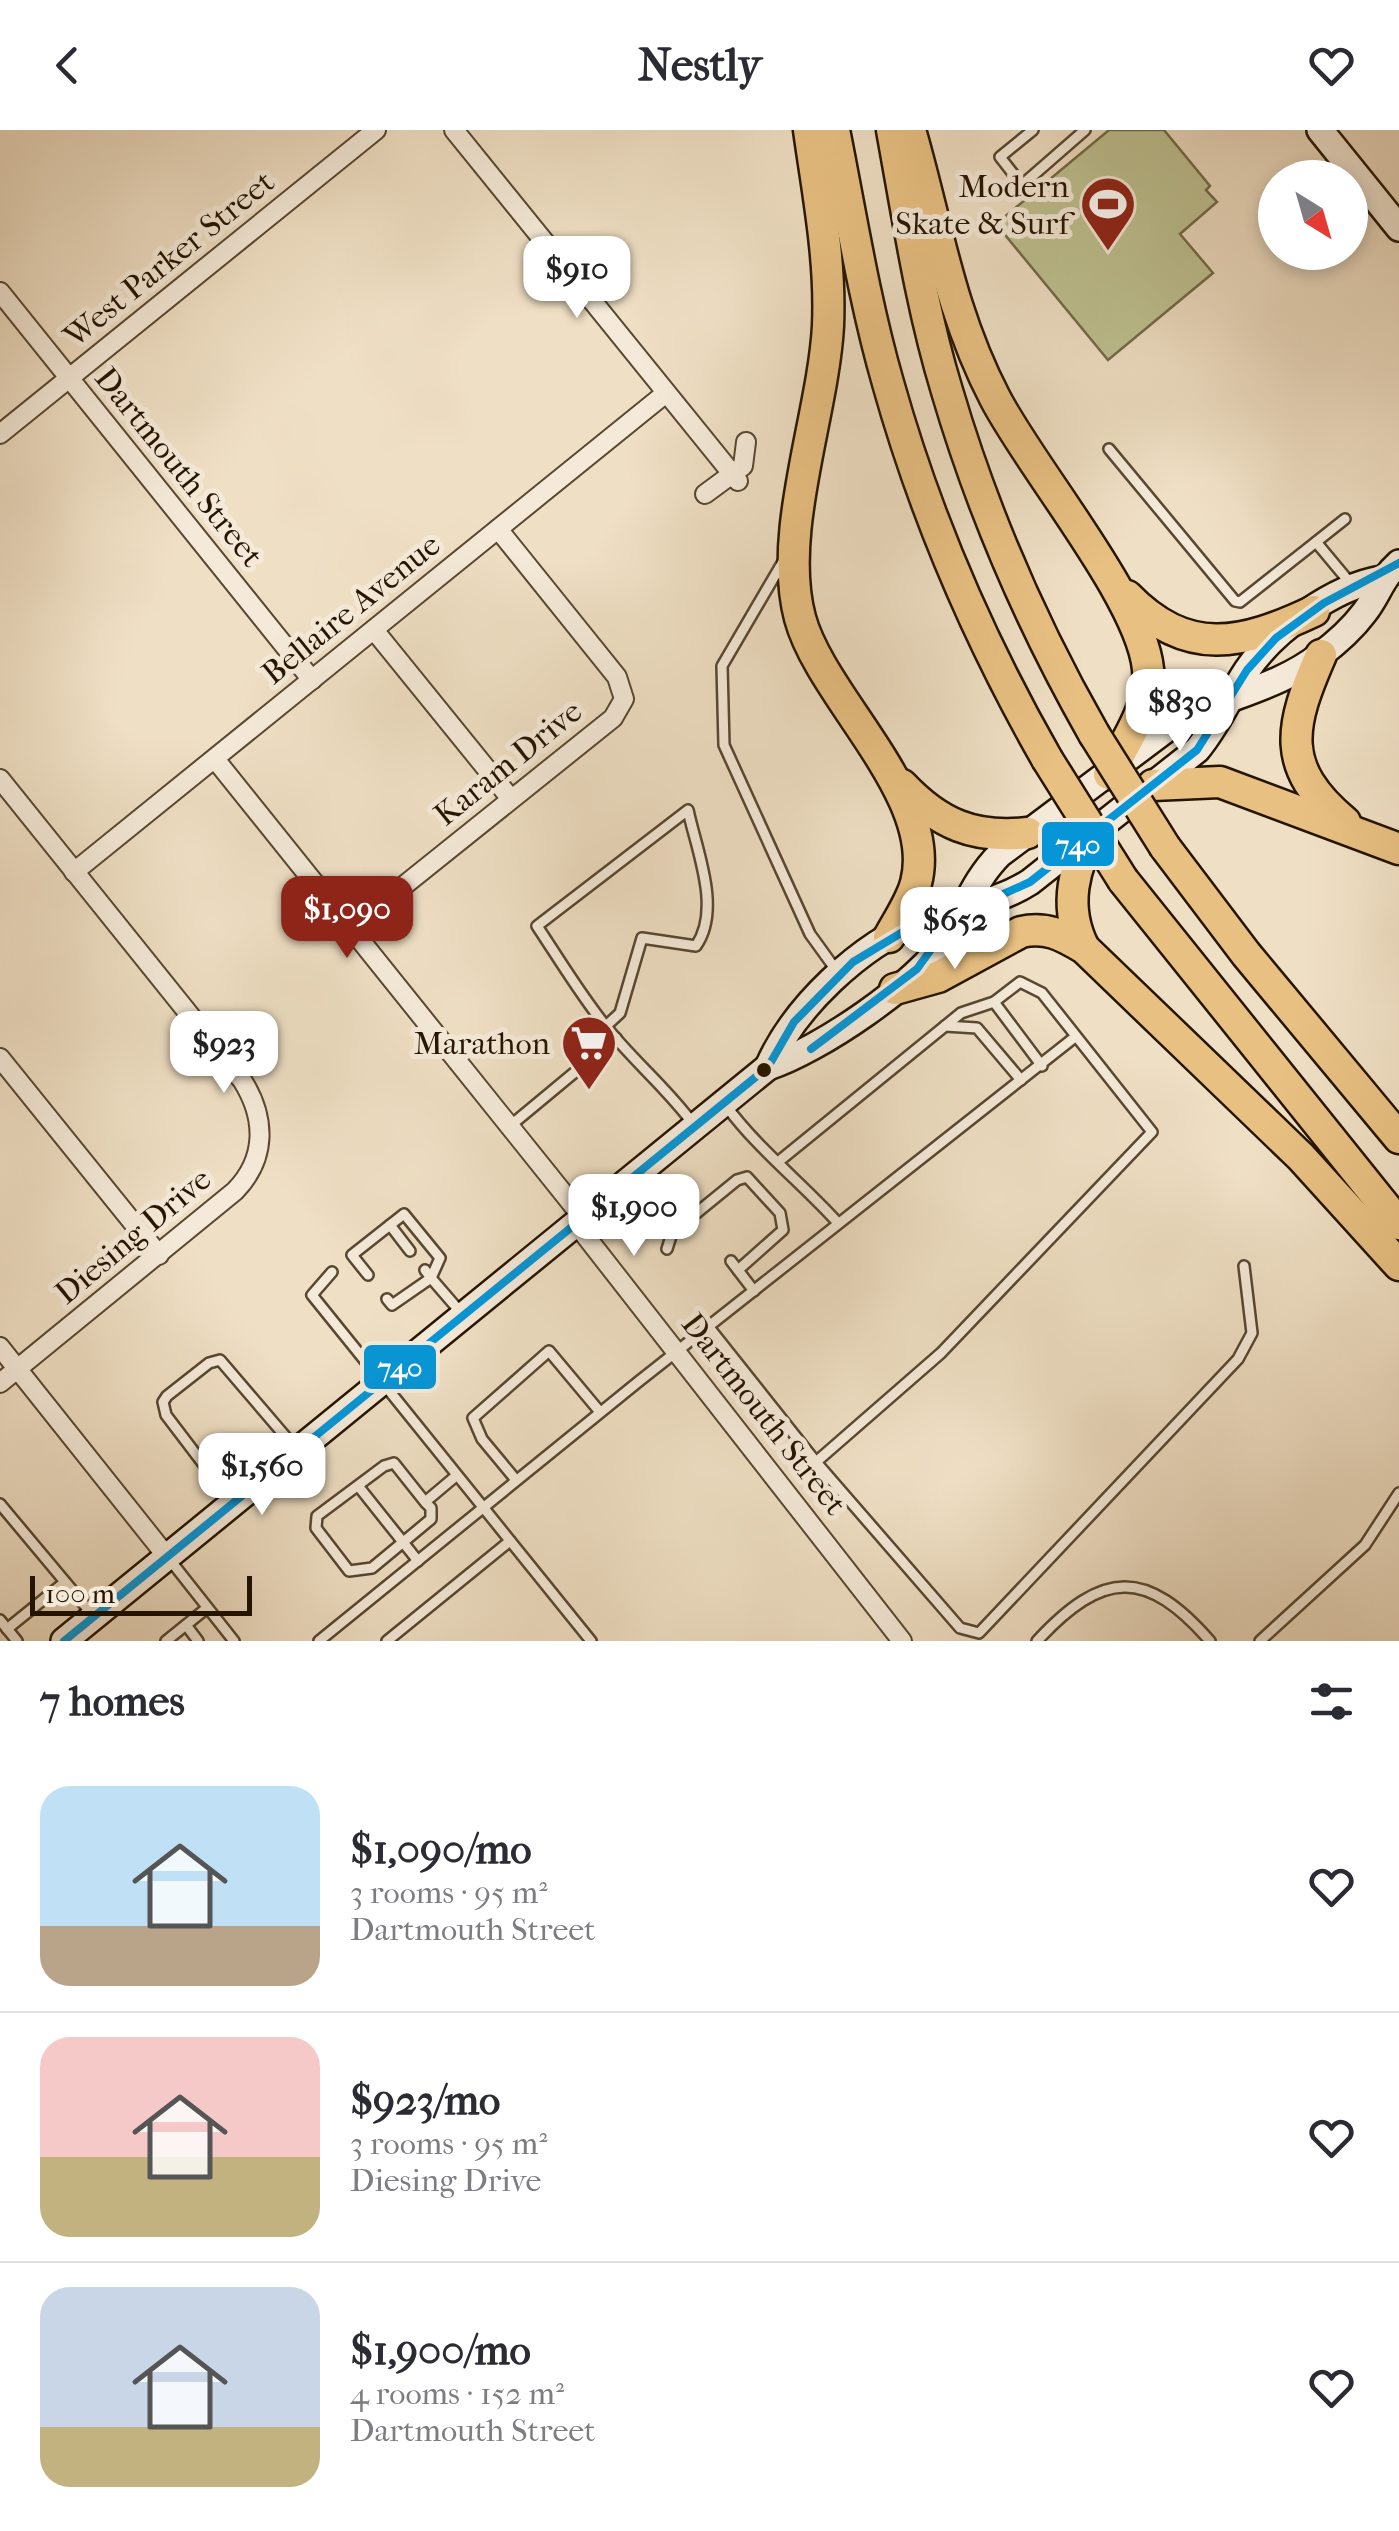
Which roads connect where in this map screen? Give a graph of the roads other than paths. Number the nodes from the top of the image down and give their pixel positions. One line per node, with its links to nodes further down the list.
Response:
1 (376, 130): 12 (street, West Parker Street)
2 (454, 130): 13 (street)
3 (809, 130): 21 (highway)
4 (834, 130): 62 (highway, bridge)
5 (892, 130): 60 (highway, bridge)
6 (910, 130): 23 (highway)
7 (1033, 130): 8 (lane)
8 (1085, 130)
9 (1323, 131): 10 (main road)
10 (1399, 228)
11 (0, 292): 12 (street, Dartmouth Street)
12 (69, 378): 14 (street, West Parker Street); 29 (street, Dartmouth Street)
13 (666, 393): 17 (street); 20 (street, Bellaire Avenue)
14 (0, 434)
15 (746, 442): 17 (street)
16 (1110, 450): 22 (lane)
17 (734, 477): 18 (street)
18 (704, 494)
19 (1345, 518): 22 (lane)
20 (498, 528): 27 (street, Bellaire Avenue); 36 (street, Karam Drive)
21 (795, 542): 32 (highway); 46 (lane)
22 (1316, 542): 25 (lane)
23 (1105, 574): 26 (highway); 33 (highway)
24 (1391, 575): 25 (main road); 28 (main road)
25 (1353, 586): 26 (main road)
26 (1314, 611): 30 (main road)
27 (374, 630): 29 (street, Bellaire Avenue); 36 (street)
28 (1321, 655): 30 (main road); 38 (highway)
29 (312, 680): 31 (street, Bellaire Avenue)
30 (1233, 698): 33 (main road); 35 (main road)
31 (215, 759): 41 (street, Bellaire Avenue); 43 (street, Dartmouth Street)
32 (890, 772): 39 (highway); 44 (highway)
33 (1109, 774): 39 (main road)
34 (0, 779): 41 (street, Diesing Drive)
35 (1153, 785): 37 (main road); 38 (highway)
36 (512, 799): 43 (street, Karam Drive)
37 (1095, 829): 42 (main road); 45 (highway)
38 (1360, 832): 40 (highway)
39 (1028, 833): 42 (main road)
40 (1399, 849)
41 (74, 872): 68 (street, Diesing Drive)
42 (960, 911): 44 (main road); 47 (main road)
43 (352, 928): 58 (street, Dartmouth Street)
44 (889, 937): 46 (main road)
45 (1084, 948): 47 (highway); 69 (highway)
46 (842, 976): 55 (main road)
47 (895, 989): 55 (main road)
48 (994, 1002): 50 (lane); 51 (lane); 54 (lane)
49 (606, 1026): 49 (lane); 52 (lane)
50 (946, 1026): 56 (lane); 61 (lane)
51 (1076, 1037): 54 (lane); 85 (lane)
52 (616, 1038): 58 (lane); 59 (lane)
53 (0, 1058): 68 (street)
54 (1042, 1066): 56 (lane)
55 (768, 1067): 57 (main road)
56 (1021, 1080): 64 (lane)
57 (724, 1103): 59 (main road); 61 (lane)
58 (510, 1126): 63 (street, Dartmouth Street)
59 (695, 1128): 63 (main road)
60 (1395, 1133)
61 (778, 1162): 64 (lane)
62 (1390, 1213)
63 (581, 1222): 76 (main road); 79 (street, Dartmouth Street)
64 (838, 1223): 74 (lane)
65 (390, 1226): 67 (lane); 72 (lane); 73 (lane)
66 (667, 1249): 74 (lane)
67 (410, 1251)
68 (158, 1255): 80 (street, Diesing Drive)
69 (1399, 1265)
70 (1244, 1266): 85 (lane)
71 (332, 1272): 82 (lane)
72 (428, 1274): 75 (lane); 76 (lane)
73 (368, 1275)
74 (754, 1291): 77 (lane)
75 (387, 1298)
76 (465, 1317): 82 (main road)
77 (708, 1326): 79 (lane); 85 (lane)
78 (0, 1347): 80 (street)
79 (677, 1352): 83 (lane); 111 (street, Dartmouth Street)
80 (18, 1369): 81 (street, Diesing Drive); 96 (street)
81 (0, 1383)
82 (384, 1383): 84 (main road); 86 (lane)
83 (600, 1412): 87 (lane); 87 (lane)
84 (299, 1452): 92 (main road); 92 (lane)
85 (816, 1462)
86 (456, 1476): 90 (lane); 93 (lane)
87 (516, 1480): 93 (lane)
88 (358, 1486): 90 (lane); 95 (lane); 95 (lane)
89 (1399, 1492): 114 (lane)
90 (425, 1502): 95 (lane)
91 (0, 1504): 98 (lane)
92 (235, 1504): 96 (main road)
93 (482, 1508): 94 (lane); 97 (lane)
94 (510, 1541): 109 (lane); 110 (lane)
95 (403, 1542): 97 (lane)
96 (168, 1558): 99 (lane); 100 (main road)
97 (418, 1561): 108 (lane)
98 (65, 1582): 100 (lane); 101 (lane)
99 (207, 1608): 102 (lane); 107 (lane)
100 (94, 1616): 104 (main road)
101 (3, 1624): 103 (lane)
102 (186, 1625): 105 (lane); 106 (lane)
103 (17, 1641)
104 (64, 1641)
105 (166, 1641)
106 (198, 1641)
107 (234, 1641)
108 (319, 1641)
109 (388, 1641)
110 (591, 1641)
111 (902, 1641)
112 (1037, 1641): 113 (lane)
113 (1210, 1641)
114 (1260, 1641)

